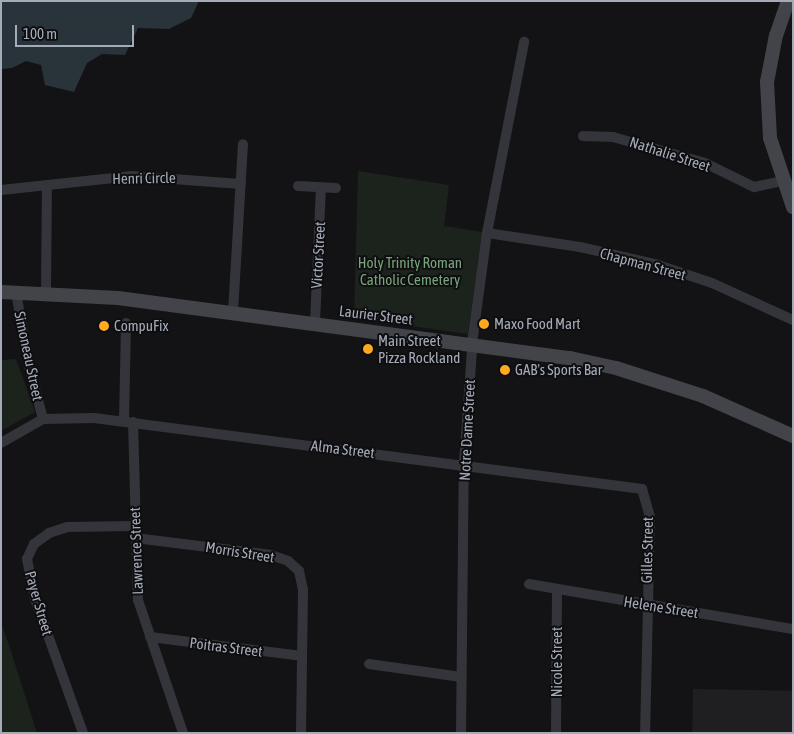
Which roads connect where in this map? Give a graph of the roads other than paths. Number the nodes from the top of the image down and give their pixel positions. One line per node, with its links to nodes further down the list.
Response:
1 (788, 1): 5 (main road)
2 (524, 42): 13 (street, Notre Dame Street)
3 (584, 136): 5 (street, Nathalie Street)
4 (243, 144): 6 (street)
5 (782, 181): 12 (main road)
6 (241, 184): 7 (street, Henri Circle); 17 (street)
7 (47, 186): 11 (street, Henri Circle); 16 (street)
8 (298, 186): 9 (street)
9 (321, 187): 10 (street); 20 (street, Victor Street)
10 (336, 188)
11 (1, 190)
12 (793, 207)
13 (487, 233): 18 (street, Chapman Street); 21 (street, Notre Dame Street)
14 (1, 292): 15 (main road, Laurier Street)
15 (16, 292): 16 (main road, Laurier Street); 22 (street, Simoneau Street)
16 (46, 293): 17 (main road, Laurier Street)
17 (232, 312): 20 (main road, Laurier Street)
18 (793, 320)
19 (126, 323): 23 (street, Lawrence Street)
20 (315, 323): 21 (main road, Laurier Street)
21 (472, 344): 24 (main road, Laurier Street); 26 (street, Notre Dame Street)
22 (43, 419): 23 (street, Alma Street); 25 (street)
23 (129, 421): 26 (street, Alma Street); 28 (street, Lawrence Street)
24 (793, 436)
25 (1, 443)
26 (464, 464): 27 (street, Alma Street); 37 (street, Notre Dame Street)
27 (642, 489): 32 (street, Gilles Street)
28 (135, 526): 29 (street, Lawrence Street); 38 (street, Payer Street)
29 (135, 538): 34 (street, Lawrence Street); 35 (street, Morris Street)
30 (529, 584): 31 (street, Helene Street)
31 (557, 591): 32 (street, Helene Street); 42 (street, Nicole Street)
32 (646, 605): 33 (street, Helene Street); 43 (street, Gilles Street)
33 (793, 629)
34 (150, 637): 35 (street, Poitras Street); 39 (street, Lawrence Street)
35 (302, 656): 40 (street, Morris Street)
36 (369, 664): 37 (street)
37 (461, 677): 41 (street, Notre Dame Street)
38 (83, 733)
39 (183, 733)
40 (301, 733)
41 (461, 733)
42 (556, 733)
43 (645, 733)

